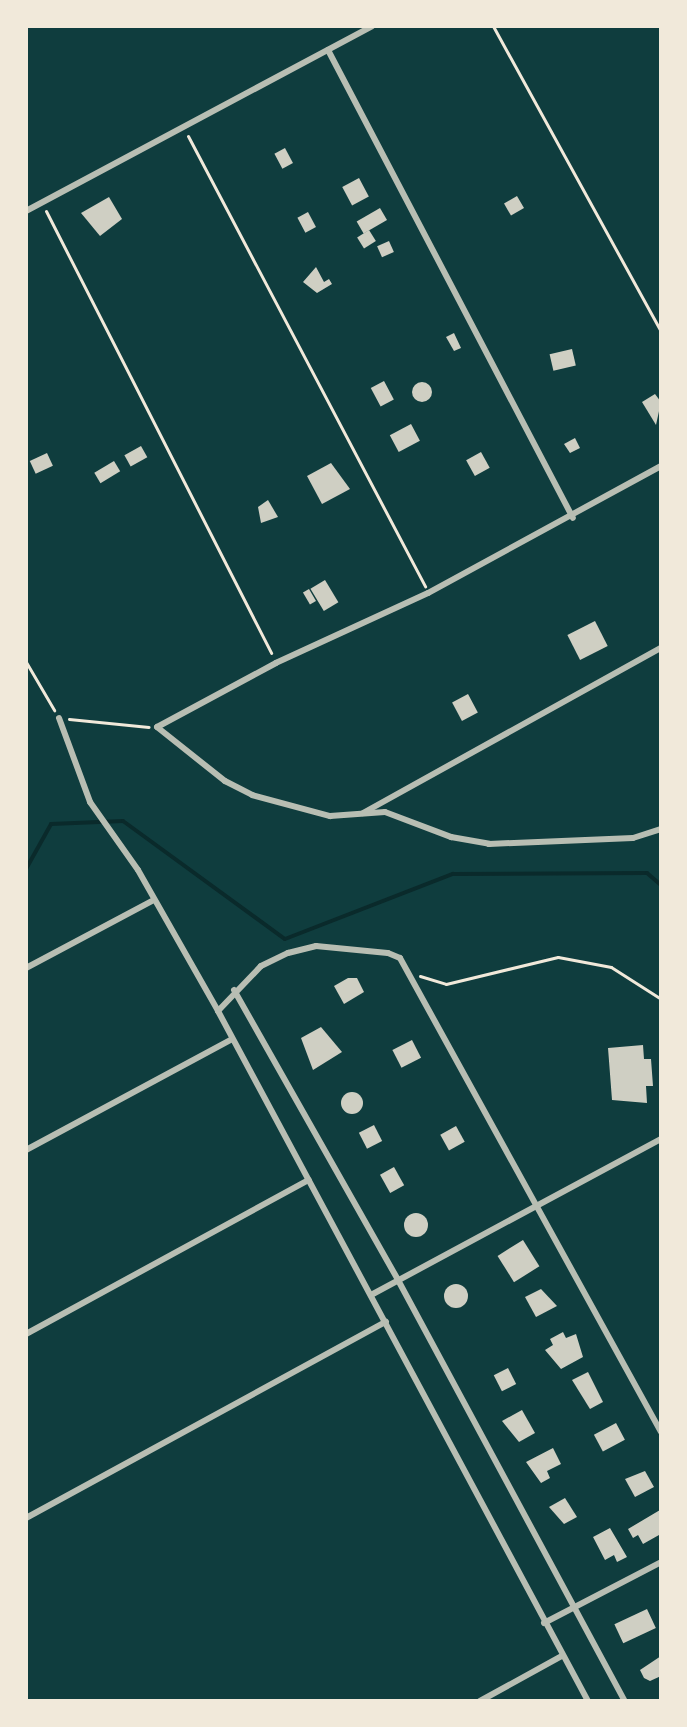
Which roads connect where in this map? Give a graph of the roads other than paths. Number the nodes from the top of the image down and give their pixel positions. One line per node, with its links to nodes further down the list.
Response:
1 (372, 26): 2 (street)
2 (328, 50): 3 (street); 5 (street)
3 (26, 211)
4 (661, 466): 5 (street)
5 (573, 518): 8 (street)
6 (661, 648): 8 (street)
7 (59, 718): 10 (street)
8 (360, 814): 9 (street)
9 (661, 829)
10 (154, 900): 11 (street); 13 (street)
11 (26, 968)
12 (234, 990): 13 (street); 18 (street); 19 (street)
13 (218, 1011): 14 (street)
14 (232, 1039): 16 (street); 17 (street)
15 (661, 1139): 18 (street)
16 (26, 1150)
17 (309, 1180): 20 (street); 22 (street)
18 (538, 1206): 19 (street); 23 (street)
19 (398, 1280): 20 (street); 26 (street)
20 (371, 1295): 21 (street)
21 (386, 1322): 24 (street); 27 (street)
22 (26, 1334)
23 (661, 1432)
24 (26, 1518)
25 (661, 1562): 26 (street)
26 (575, 1607): 27 (street); 31 (street)
27 (544, 1623): 28 (street)
28 (562, 1656): 29 (street); 30 (street)
29 (480, 1701)
30 (588, 1701)
31 (625, 1701)

